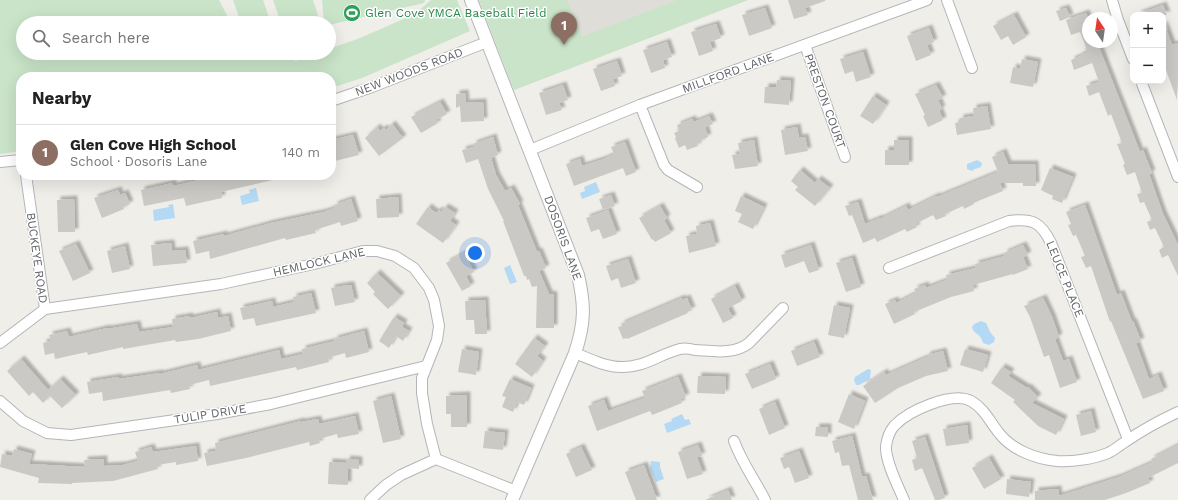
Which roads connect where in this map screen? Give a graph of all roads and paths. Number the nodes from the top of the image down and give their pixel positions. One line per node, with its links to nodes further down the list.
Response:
1 (471, 0): 5 (street, DOSORIS LANE)
2 (927, 0): 6 (street, MILLFORD LANE)
3 (947, 0): 8 (street)
4 (1112, 0): 7 (street)
5 (487, 42): 10 (street, NEW WOODS ROAD); 12 (street, DOSORIS LANE)
6 (805, 45): 11 (street, MILLFORD LANE); 13 (street, PRESTON COURT)
7 (1130, 51)
8 (972, 68)
9 (1142, 84): 16 (street)
10 (336, 99)
11 (640, 105): 12 (street, MILLFORD LANE); 18 (street)
12 (530, 150): 23 (street, DOSORIS LANE)
13 (845, 156)
14 (16, 160): 15 (street)
15 (0, 162)
16 (1178, 177)
17 (27, 180): 21 (street, BUCKEYE ROAD)
18 (697, 187)
19 (889, 268): 27 (street, LEUCE PLACE)
20 (783, 308): 23 (street)
21 (45, 309): 22 (street, BUCKEYE ROAD); 24 (street, HEMLOCK LANE)
22 (0, 343)
23 (575, 353): 30 (street, DOSORIS LANE)
24 (426, 366): 25 (street, TULIP DRIVE); 29 (street, HEMLOCK LANE)
25 (0, 400)
26 (1178, 412): 27 (street)
27 (1128, 440): 33 (street)
28 (734, 441): 32 (street)
29 (436, 459): 30 (street); 31 (street)
30 (514, 496)
31 (370, 500)
32 (765, 500)
33 (904, 500)

